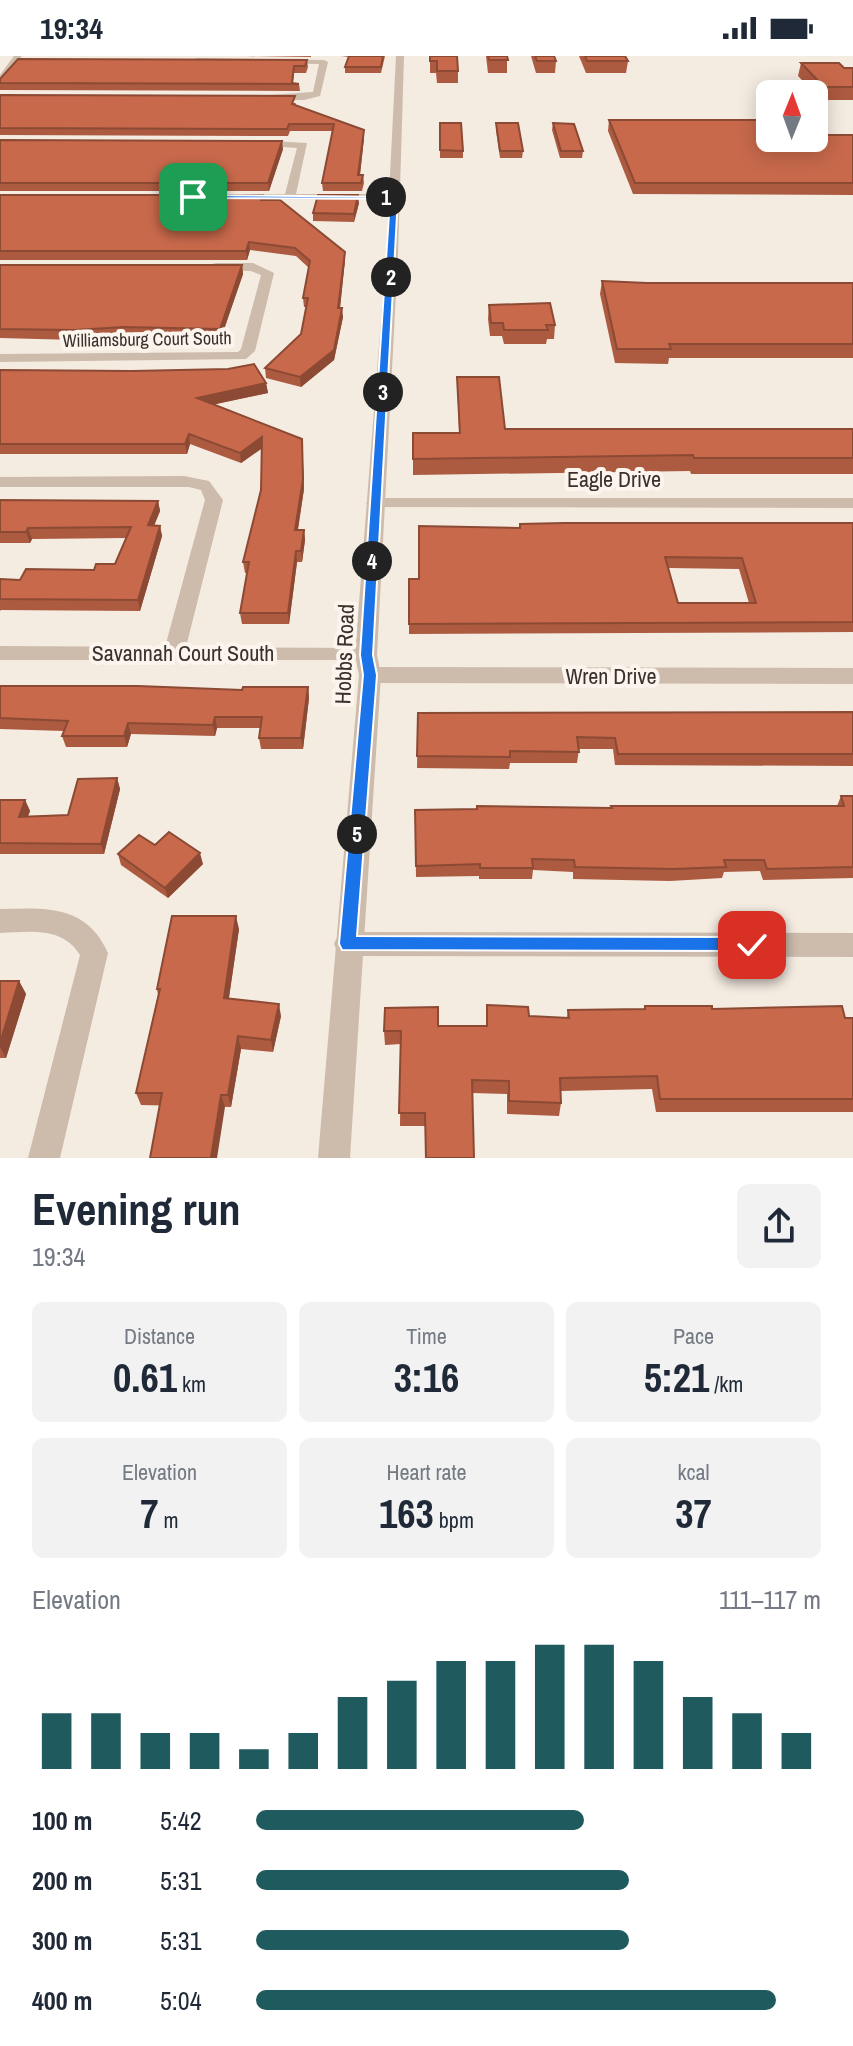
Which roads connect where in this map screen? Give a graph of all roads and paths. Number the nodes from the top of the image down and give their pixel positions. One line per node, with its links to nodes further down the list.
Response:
1 (400, 56): 10 (street, Hobbs Road)
2 (17, 58): 3 (street); 5 (street)
3 (32, 60)
4 (188, 60): 6 (street)
5 (0, 81)
6 (259, 97)
7 (245, 142): 9 (street)
8 (229, 197): 9 (street)
9 (290, 197): 10 (street)
10 (394, 197): 14 (street, Hobbs Road)
11 (206, 267): 12 (street, Williamsburg Court South)
12 (0, 358)
13 (0, 482): 17 (street)
14 (375, 503): 15 (street, Eagle Drive); 18 (street, Hobbs Road)
15 (853, 503)
16 (0, 653): 17 (street, Savannah Court South)
17 (174, 653): 18 (street, Savannah Court South)
18 (368, 665): 19 (street, Wren Drive); 21 (street, Hobbs Road)
19 (853, 676)
20 (0, 921): 23 (street)
21 (348, 944): 22 (street); 24 (street, Hobbs Road)
22 (853, 945)
23 (44, 1158)
24 (334, 1158)

